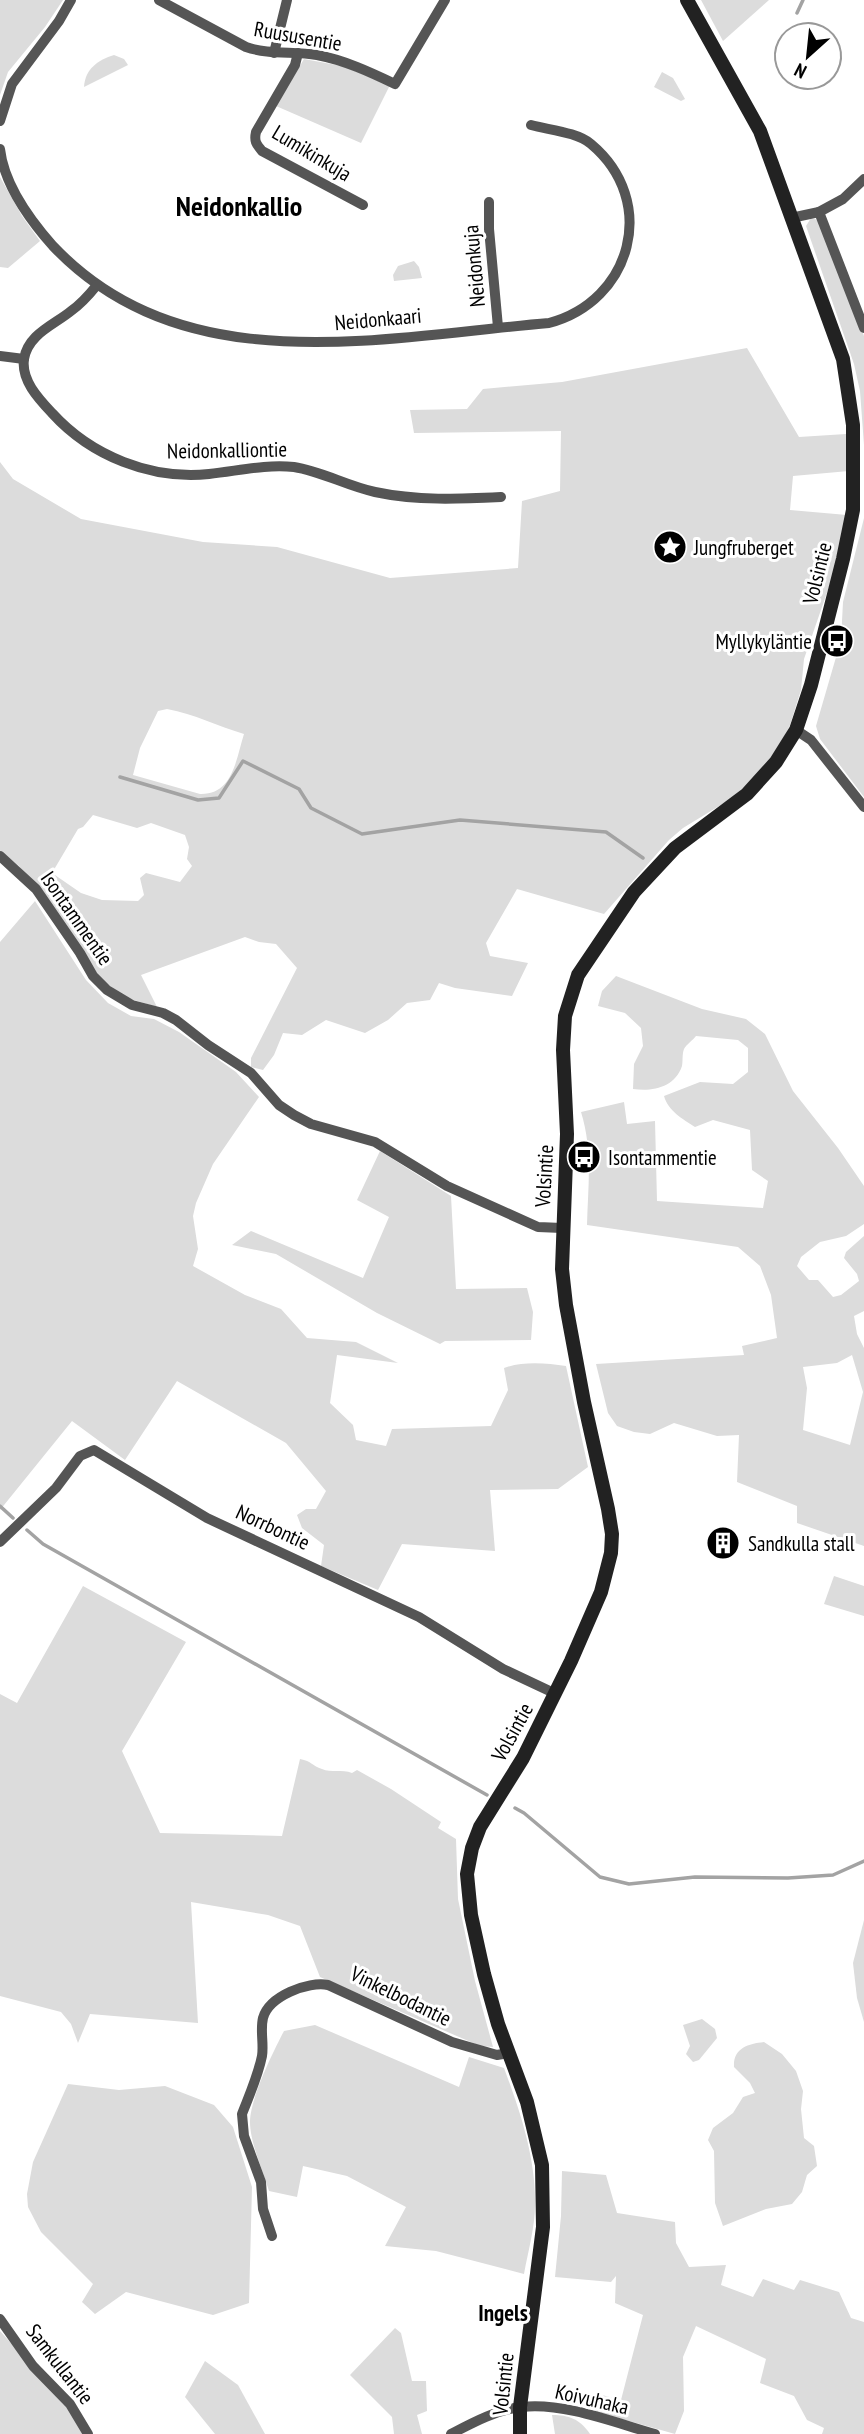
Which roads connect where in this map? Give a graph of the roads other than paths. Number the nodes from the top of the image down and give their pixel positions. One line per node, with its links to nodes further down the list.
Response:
1 (71, 0): 8 (street)
2 (159, 0): 6 (street, Ruususentie)
3 (288, 0): 6 (street)
4 (445, 0): 7 (street, Ruususentie)
5 (687, 0): 15 (street, Volsintie)
6 (274, 53): 7 (street, Ruususentie)
7 (298, 53): 13 (street, Lumikinkuja)
8 (0, 121)
9 (531, 125): 17 (street, Neidonkaari)
10 (0, 149): 16 (street, Neidonkaari)
11 (864, 179): 14 (street)
12 (489, 202): 17 (street, Neidonkuja)
13 (363, 205)
14 (819, 212): 15 (street); 18 (street)
15 (792, 218): 22 (street, Volsintie)
16 (97, 285): 17 (street, Neidonkaari); 20 (street)
17 (498, 327)
18 (864, 328)
19 (0, 356): 20 (street)
20 (24, 359): 21 (street, Neidonkalliontie)
21 (502, 497)
22 (858, 509): 23 (street, Volsintie)
23 (796, 730): 24 (street); 26 (street, Volsintie)
24 (864, 807)
25 (0, 856): 26 (street, Isontammentie)
26 (562, 1228): 28 (street, Volsintie)
27 (0, 1542): 28 (street, Norrbontie)
28 (556, 1694): 29 (street, Volsintie)
29 (508, 2053): 30 (street, Vinkelbodantie); 32 (street, Volsintie)
30 (272, 2236)
31 (0, 2319): 33 (street, Samkullantie)
32 (520, 2407): 34 (street); 35 (street, Volsintie); 36 (street, Koivuhaka)
33 (88, 2434)
34 (451, 2434)
35 (520, 2434)
36 (655, 2434)

